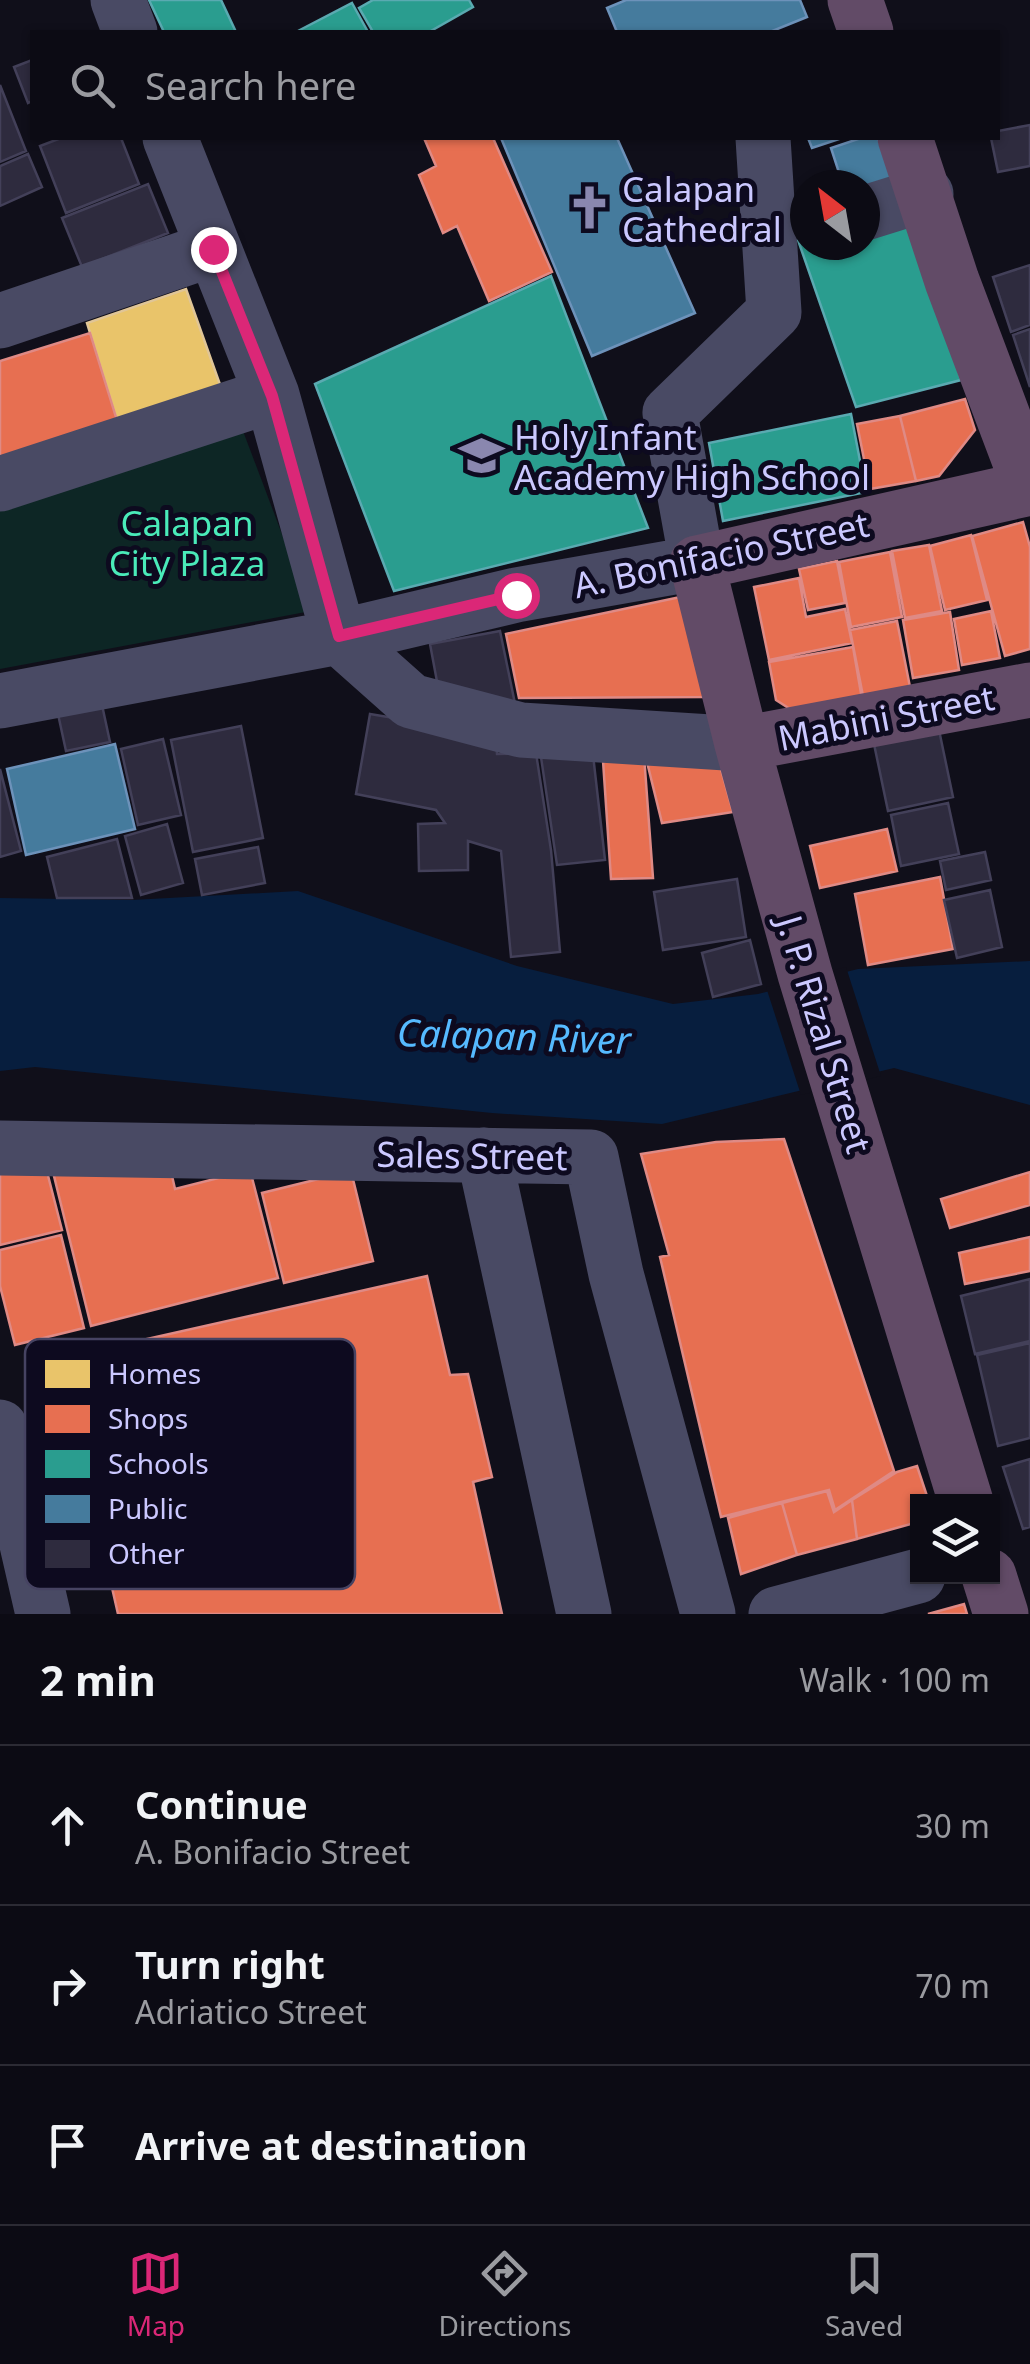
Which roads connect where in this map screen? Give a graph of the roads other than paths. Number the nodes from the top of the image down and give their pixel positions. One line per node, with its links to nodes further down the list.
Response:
1 (118, 0): 3 (street)
2 (855, 0): 4 (highway)
3 (129, 30)
4 (865, 30)
5 (171, 140): 10 (street)
6 (764, 140): 15 (street)
7 (906, 140): 8 (highway)
8 (926, 194): 9 (street); 14 (highway)
9 (880, 208)
10 (213, 249): 11 (street); 12 (street)
11 (0, 321)
12 (272, 396): 13 (street); 16 (street)
13 (0, 484)
14 (1030, 488): 15 (highway, A. Bonifacio Street)
15 (698, 564): 16 (street, A. Bonifacio Street); 19 (highway, J. P. Rizal Street)
16 (339, 636): 18 (street, A. Bonifacio Street); 19 (street)
17 (1030, 690): 19 (highway, Mabini Street)
18 (0, 701)
19 (742, 744): 23 (highway, J. P. Rizal Street)
20 (0, 1148): 21 (street, Sales Street)
21 (484, 1155): 30 (street); 31 (street, Sales Street)
22 (0, 1427): 24 (street)
23 (964, 1494)
24 (11, 1515): 25 (street)
25 (25, 1558)
26 (910, 1578): 32 (street)
27 (992, 1584): 33 (highway)
28 (35, 1589): 29 (street)
29 (43, 1614)
30 (584, 1614)
31 (708, 1614)
32 (776, 1614)
33 (1001, 1614)

